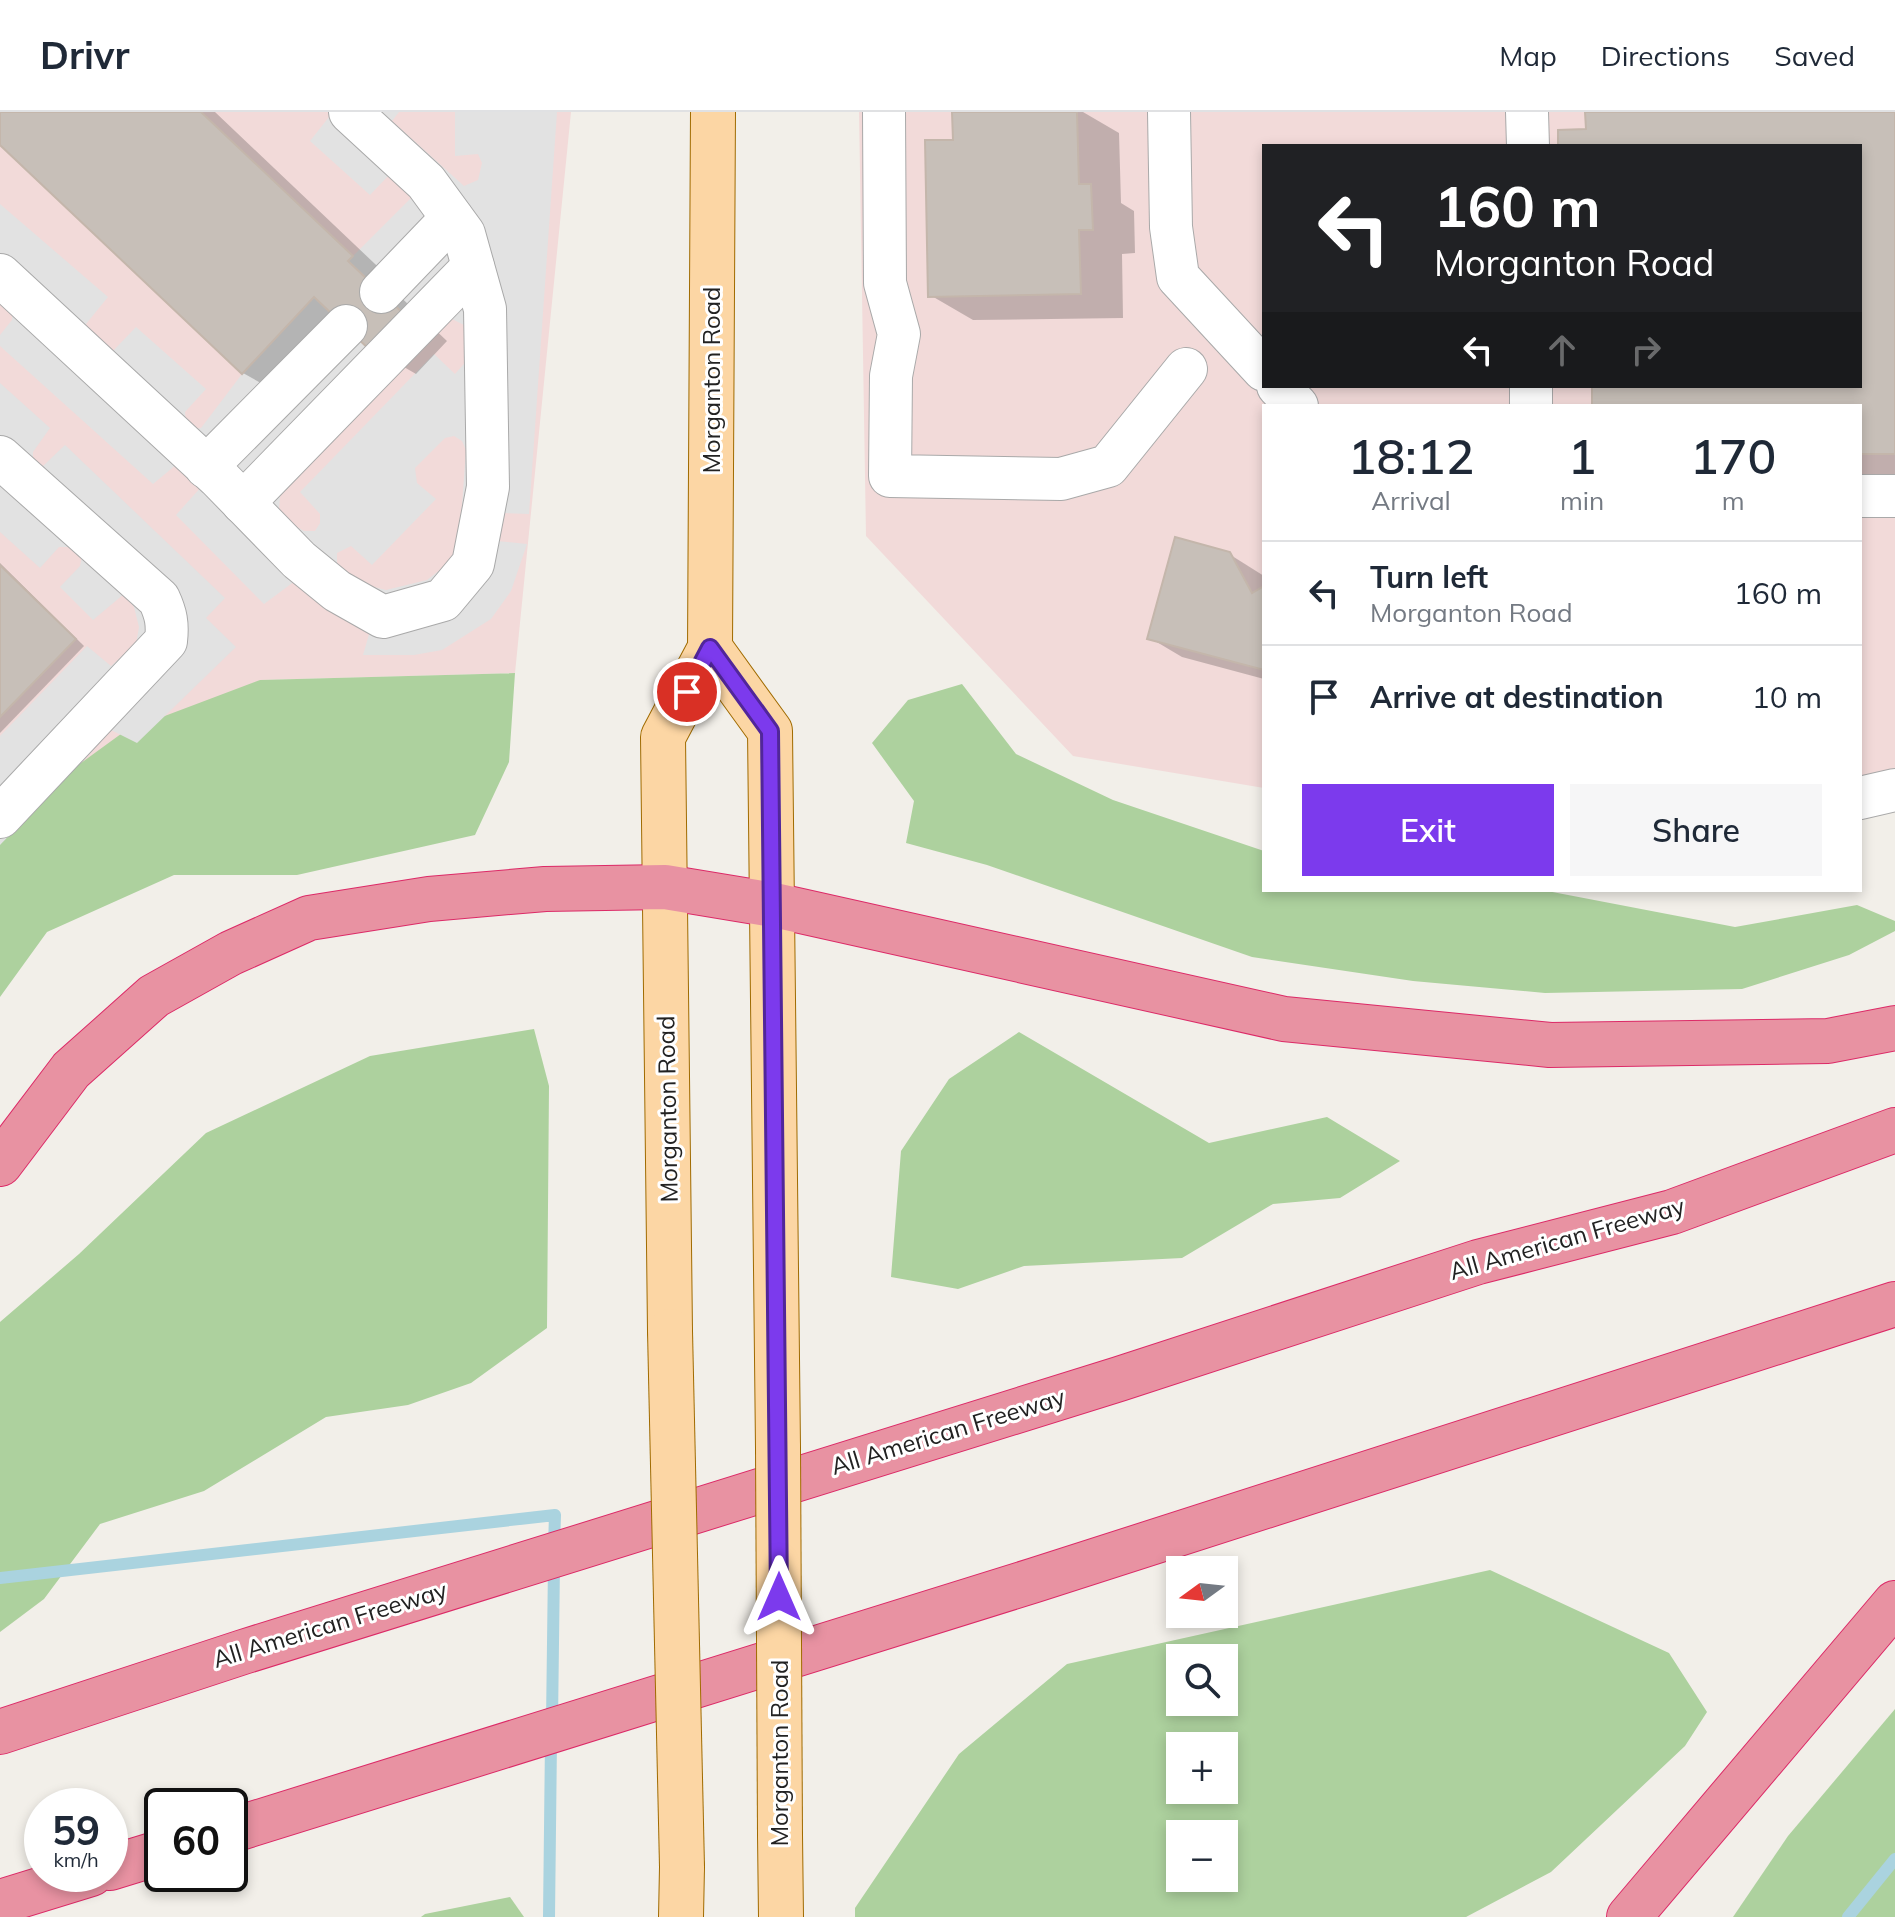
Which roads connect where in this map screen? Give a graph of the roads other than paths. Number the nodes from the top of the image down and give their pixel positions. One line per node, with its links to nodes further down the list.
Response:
1 (350, 112): 7 (lane)
2 (713, 112): 21 (main road, Morganton Road)
3 (884, 112): 13 (lane)
4 (1169, 112): 12 (lane)
5 (1527, 112): 6 (lane)
6 (1528, 144)
7 (452, 218): 8 (lane); 10 (lane)
8 (473, 267): 20 (lane); 20 (lane)
9 (0, 275): 17 (lane)
10 (381, 292)
11 (346, 326): 17 (lane)
12 (1262, 368)
13 (1186, 369)
14 (1280, 388): 15 (lane)
15 (1295, 404)
16 (0, 457): 24 (lane)
17 (206, 467): 20 (lane)
18 (1862, 496): 19 (lane)
19 (1895, 496)
20 (243, 503)
21 (710, 648): 25 (main road, Morganton Road); 26 (main road, Morganton Road)
22 (1895, 790): 23 (lane)
23 (1862, 798)
24 (0, 817)
25 (665, 887): 26 (highway); 29 (highway); 36 (main road, Morganton Road, bridge)
26 (774, 905): 27 (highway); 37 (main road, Morganton Road, bridge)
27 (1895, 1028)
28 (1895, 1130): 32 (highway, All American Freeway)
29 (0, 1164)
30 (1895, 1304): 33 (highway)
31 (1895, 1603): 38 (highway)
32 (0, 1732)
33 (248, 1825)
34 (32, 1892): 35 (highway)
35 (0, 1902)
36 (681, 1917)
37 (781, 1917)
38 (1629, 1917)

